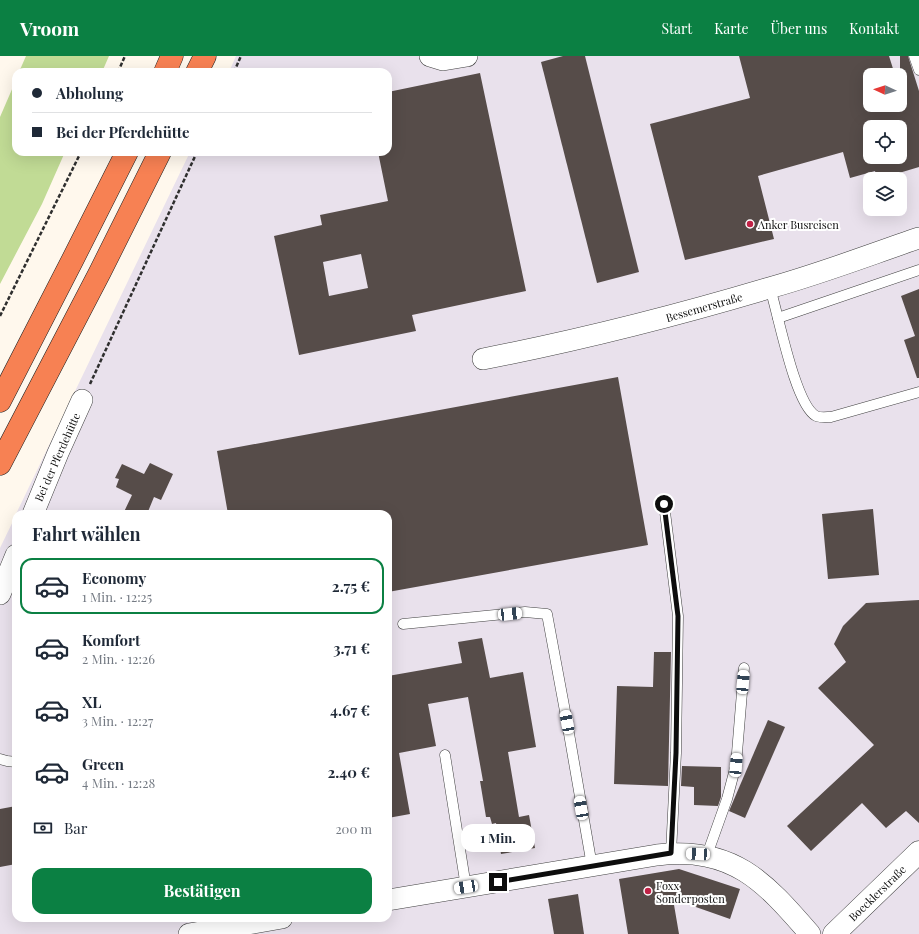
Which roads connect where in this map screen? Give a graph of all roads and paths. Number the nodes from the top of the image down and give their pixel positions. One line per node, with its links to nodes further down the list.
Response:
1 (125, 56): 8 (path)
2 (172, 56): 9 (highway)
3 (205, 56): 10 (highway)
4 (241, 56): 11 (path)
5 (430, 56): 6 (street)
6 (467, 56)
7 (914, 56): 12 (lane)
8 (120, 68)
9 (167, 68)
10 (199, 68)
11 (236, 68)
12 (919, 70)
13 (79, 156): 20 (path)
14 (124, 156): 25 (highway)
15 (158, 156): 26 (highway)
16 (195, 156): 24 (path)
17 (919, 238): 19 (street, Bessemerstraße)
18 (919, 270): 21 (lane)
19 (770, 288): 21 (lane); 22 (street, Bessemerstraße)
20 (0, 316)
21 (778, 318): 23 (lane)
22 (483, 358)
23 (919, 392)
24 (82, 400): 28 (street, Bei der Pferdehütte)
25 (0, 401)
26 (0, 464)
27 (664, 504): 37 (lane)
28 (35, 510)
29 (12, 565): 30 (street)
30 (0, 594)
31 (403, 624): 39 (lane)
32 (744, 668): 38 (lane)
33 (445, 755): 40 (lane)
34 (0, 759): 35 (lane)
35 (12, 762)
36 (919, 852): 45 (street, Boecklerstraße)
37 (671, 853): 38 (street); 39 (street)
38 (707, 855): 44 (street)
39 (592, 866): 40 (street)
40 (466, 887): 41 (street)
41 (392, 899)
42 (240, 922): 43 (street)
43 (189, 934)
44 (810, 934)
45 (834, 934)

